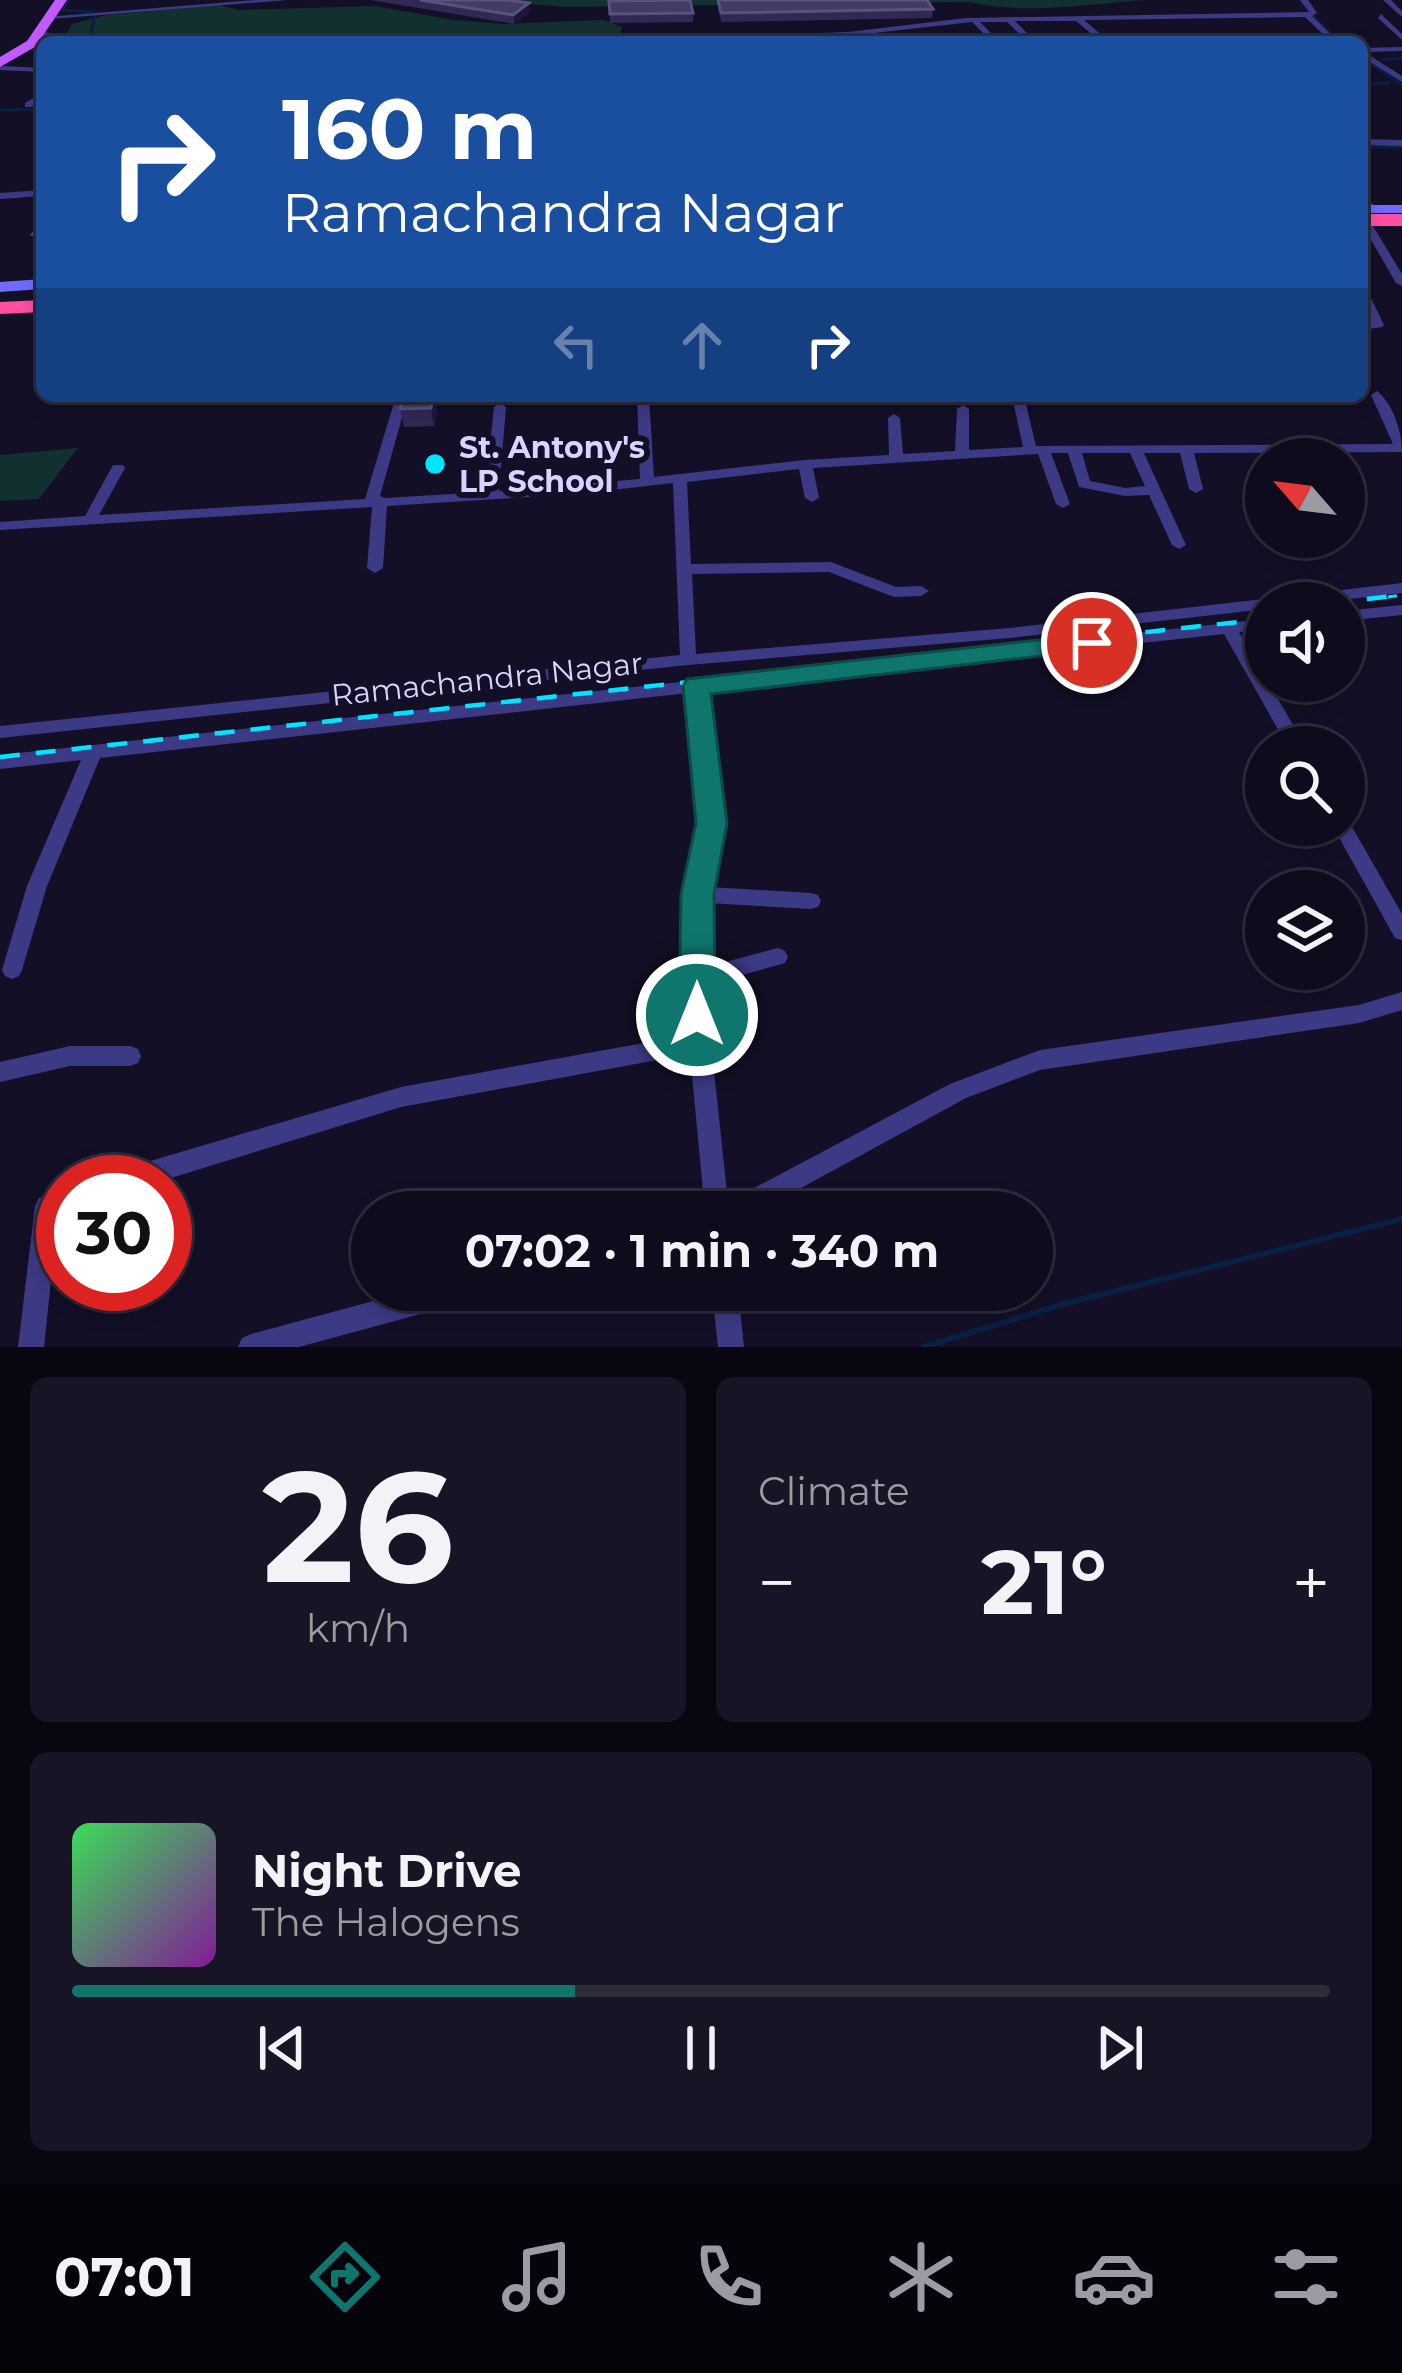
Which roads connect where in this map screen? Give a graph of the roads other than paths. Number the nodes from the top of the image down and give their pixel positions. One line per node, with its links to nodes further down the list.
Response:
1 (61, 0): 8 (main road)
2 (284, 0): 8 (street)
3 (1304, 0): 5 (street)
4 (1388, 0): 6 (street)
5 (1306, 15): 10 (street); 24 (street)
6 (1402, 15)
7 (1381, 16): 25 (street)
8 (50, 17): 14 (main road)
9 (1064, 18): 10 (street); 11 (street); 22 (street)
10 (1077, 18): 23 (street)
11 (1008, 19): 12 (street); 21 (street)
12 (974, 20): 13 (street); 20 (street)
13 (926, 24): 18 (street); 19 (street)
14 (40, 33): 16 (main road); 17 (street)
15 (36, 36): 29 (main road)
16 (36, 36)
17 (52, 36)
18 (858, 36)
19 (938, 36)
20 (990, 36)
21 (1026, 36)
22 (1084, 36)
23 (1099, 36)
24 (1329, 36)
25 (1402, 38)
26 (1402, 49): 27 (street)
27 (1368, 54)
28 (1368, 59): 31 (street)
29 (3, 61): 30 (street)
30 (36, 69)
31 (1402, 84)
32 (36, 100): 33 (street)
33 (28, 105)
34 (1368, 142): 35 (street)
35 (1402, 142)
36 (36, 193): 37 (street)
37 (0, 196)
38 (1368, 215): 39 (highway)
39 (1402, 218)
40 (1368, 221): 41 (street)
41 (1402, 283)
42 (36, 284): 43 (street)
43 (0, 287)
44 (1368, 305): 47 (street)
45 (36, 306): 46 (highway)
46 (0, 308)
47 (1368, 327)
48 (1377, 395): 61 (street)
49 (400, 402): 74 (street)
50 (643, 402): 69 (street)
51 (1020, 402): 63 (street)
52 (500, 407): 72 (street)
53 (963, 409): 64 (street)
54 (894, 418): 65 (street)
55 (1268, 424): 56 (street)
56 (1272, 438)
57 (1245, 447): 59 (street)
58 (1135, 448): 59 (street); 62 (street); 71 (street)
59 (1186, 448): 70 (street)
60 (1365, 448): 61 (street)
61 (1402, 448)
62 (1074, 449): 63 (street); 71 (street)
63 (1036, 450): 64 (street); 75 (street)
64 (962, 454): 65 (street)
65 (896, 458): 66 (street)
66 (805, 464): 68 (street); 73 (street)
67 (118, 468): 76 (street)
68 (680, 478): 69 (street); 80 (street)
69 (647, 482): 72 (street)
70 (1196, 489)
71 (1154, 490): 78 (street)
72 (492, 494): 74 (street)
73 (812, 497)
74 (376, 500): 76 (street); 79 (street)
75 (1063, 504)
76 (91, 518): 77 (street)
77 (0, 526)
78 (1179, 545)
79 (375, 568)
80 (687, 569): 82 (street); 87 (street)
81 (1402, 588): 87 (street)
82 (921, 591)
83 (1402, 610): 84 (street)
84 (1365, 614)
85 (1245, 626): 86 (street, Ramachandra Nagar)
86 (1229, 628): 88 (street, Ramachandra Nagar); 89 (street)
87 (688, 661): 90 (street)
88 (696, 686): 91 (street, Ramachandra Nagar); 94 (street)
89 (1285, 726)
90 (0, 732)
91 (92, 755): 92 (street, Ramachandra Nagar); 99 (street)
92 (0, 762)
93 (1353, 846): 96 (street)
94 (698, 894): 95 (street); 98 (street)
95 (811, 901)
96 (1402, 932)
97 (778, 957): 98 (street)
98 (697, 966): 101 (street)
99 (12, 970)
100 (1402, 1001): 106 (street)
101 (698, 1043): 104 (street); 105 (street)
102 (130, 1056): 103 (street)
103 (0, 1072)
104 (192, 1160)
105 (715, 1191)
106 (772, 1191)
107 (36, 1300): 110 (street)
108 (384, 1311): 111 (street)
109 (727, 1311): 112 (street)
110 (31, 1347)
111 (251, 1347)
112 (731, 1347)

